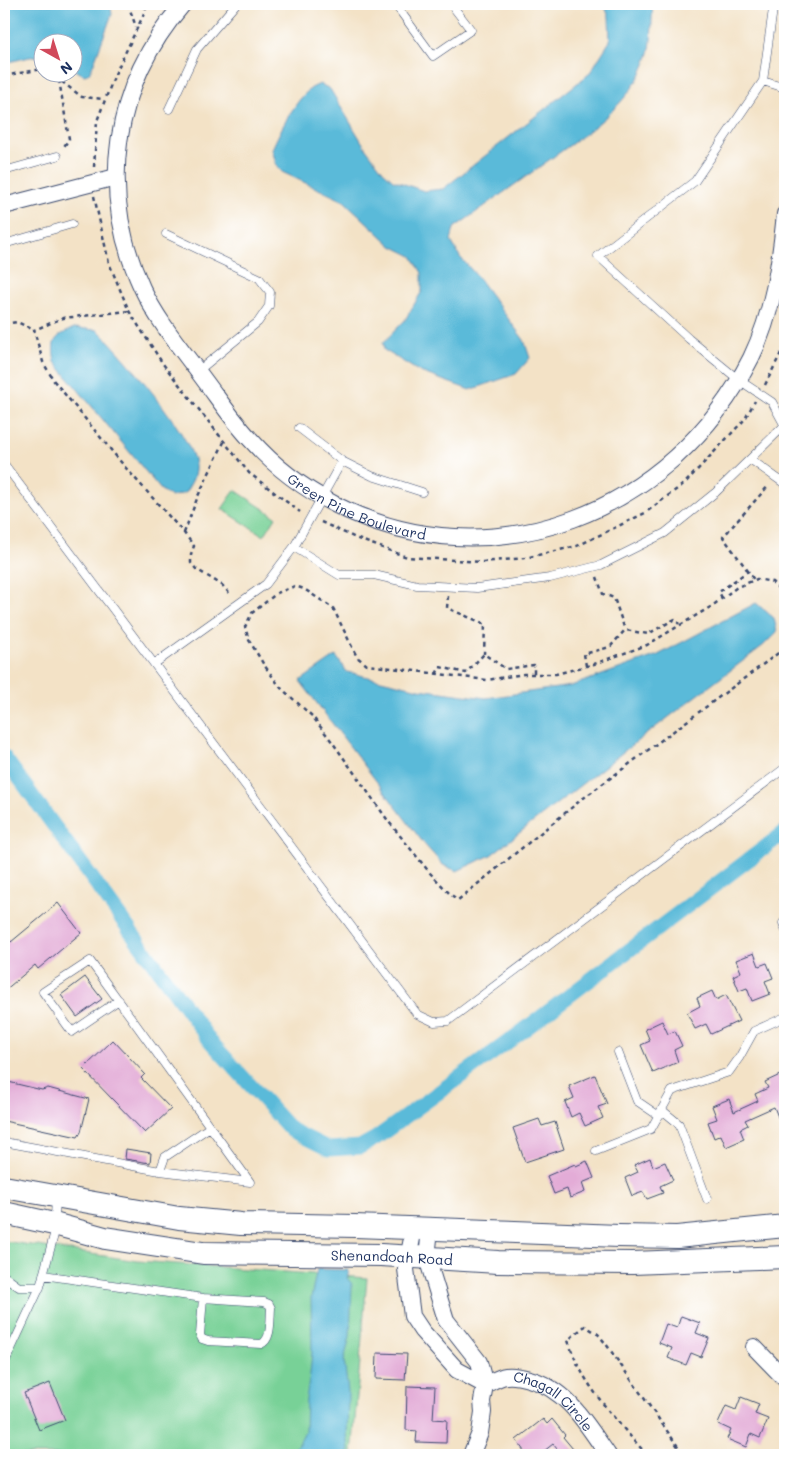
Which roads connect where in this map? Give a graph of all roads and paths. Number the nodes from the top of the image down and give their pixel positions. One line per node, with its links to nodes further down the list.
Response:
1 (128, 4): 8 (path)
2 (148, 4): 8 (path)
3 (183, 4): 20 (street, Green Pine Boulevard)
4 (236, 4): 16 (lane)
5 (395, 4): 6 (lane)
6 (451, 4)
7 (776, 4): 11 (lane)
8 (137, 29): 15 (path)
9 (32, 71): 10 (path)
10 (4, 76)
11 (763, 81): 14 (lane); 31 (lane)
12 (59, 82): 17 (path)
13 (62, 82): 15 (path)
14 (785, 88)
15 (105, 99): 18 (path)
16 (169, 109)
17 (58, 156): 19 (lane)
18 (94, 169)
19 (4, 171)
20 (116, 177): 21 (street); 30 (street, Green Pine Boulevard)
21 (4, 206)
22 (785, 214): 31 (street, Green Pine Boulevard)
23 (72, 224): 25 (lane)
24 (166, 234): 30 (lane)
25 (4, 244)
26 (129, 311): 28 (path)
27 (4, 324): 28 (path)
28 (34, 330): 43 (path)
29 (785, 341): 32 (path)
30 (198, 371): 42 (street, Green Pine Boulevard)
31 (739, 380): 33 (lane); 42 (street, Green Pine Boulevard)
32 (765, 385)
33 (785, 426): 36 (lane)
34 (299, 428): 37 (lane)
35 (224, 442): 43 (path)
36 (750, 459): 39 (lane); 45 (lane)
37 (342, 461): 41 (lane); 42 (lane)
38 (4, 464): 56 (lane)
39 (776, 477): 40 (lane); 46 (path)
40 (785, 484)
41 (422, 492)
42 (322, 497): 44 (lane)
43 (184, 533): 49 (path)
44 (294, 547): 48 (lane); 56 (lane)
45 (593, 567): 48 (lane); 53 (path)
46 (748, 571): 47 (path); 51 (path)
47 (754, 580): 50 (path); 51 (path)
48 (449, 587): 55 (path)
49 (230, 594)
50 (785, 595)
51 (722, 598): 52 (path)
52 (680, 624): 53 (path); 57 (path)
53 (625, 630): 57 (path)
54 (785, 648): 58 (path)
55 (484, 654): 58 (path); 59 (path)
56 (154, 664): 60 (lane)
57 (586, 666): 59 (path)
58 (436, 674): 59 (path)
59 (534, 674)
60 (785, 768)
61 (119, 1000): 61 (lane); 65 (lane)
62 (785, 1017): 64 (lane)
63 (618, 1052): 64 (lane)
64 (660, 1113): 67 (lane); 71 (lane)
65 (210, 1128): 68 (lane); 68 (lane)
66 (4, 1142): 68 (lane)
67 (596, 1151)
68 (160, 1172)
69 (4, 1187): 70 (street)
70 (56, 1196): 73 (lane); 75 (street)
71 (707, 1199)
72 (4, 1213): 73 (street, Shenandoah Road)
73 (54, 1224): 76 (street, Shenandoah Road); 78 (lane)
74 (785, 1226): 75 (street)
75 (422, 1228): 76 (street, Chagall Circle)
76 (418, 1257): 77 (street, Shenandoah Road); 85 (street, Chagall Circle); 85 (street, Chagall Circle)
77 (785, 1257)
78 (43, 1275): 80 (lane); 81 (lane)
79 (4, 1276): 80 (lane)
80 (40, 1288): 83 (lane)
81 (204, 1298): 81 (lane)
82 (754, 1347): 84 (street)
83 (4, 1364)
84 (785, 1379)
85 (485, 1385): 86 (street, Chagall Circle); 87 (street, Chagall Circle)
86 (471, 1455)
87 (608, 1455)
88 (647, 1455): 89 (path)
89 (684, 1455)

